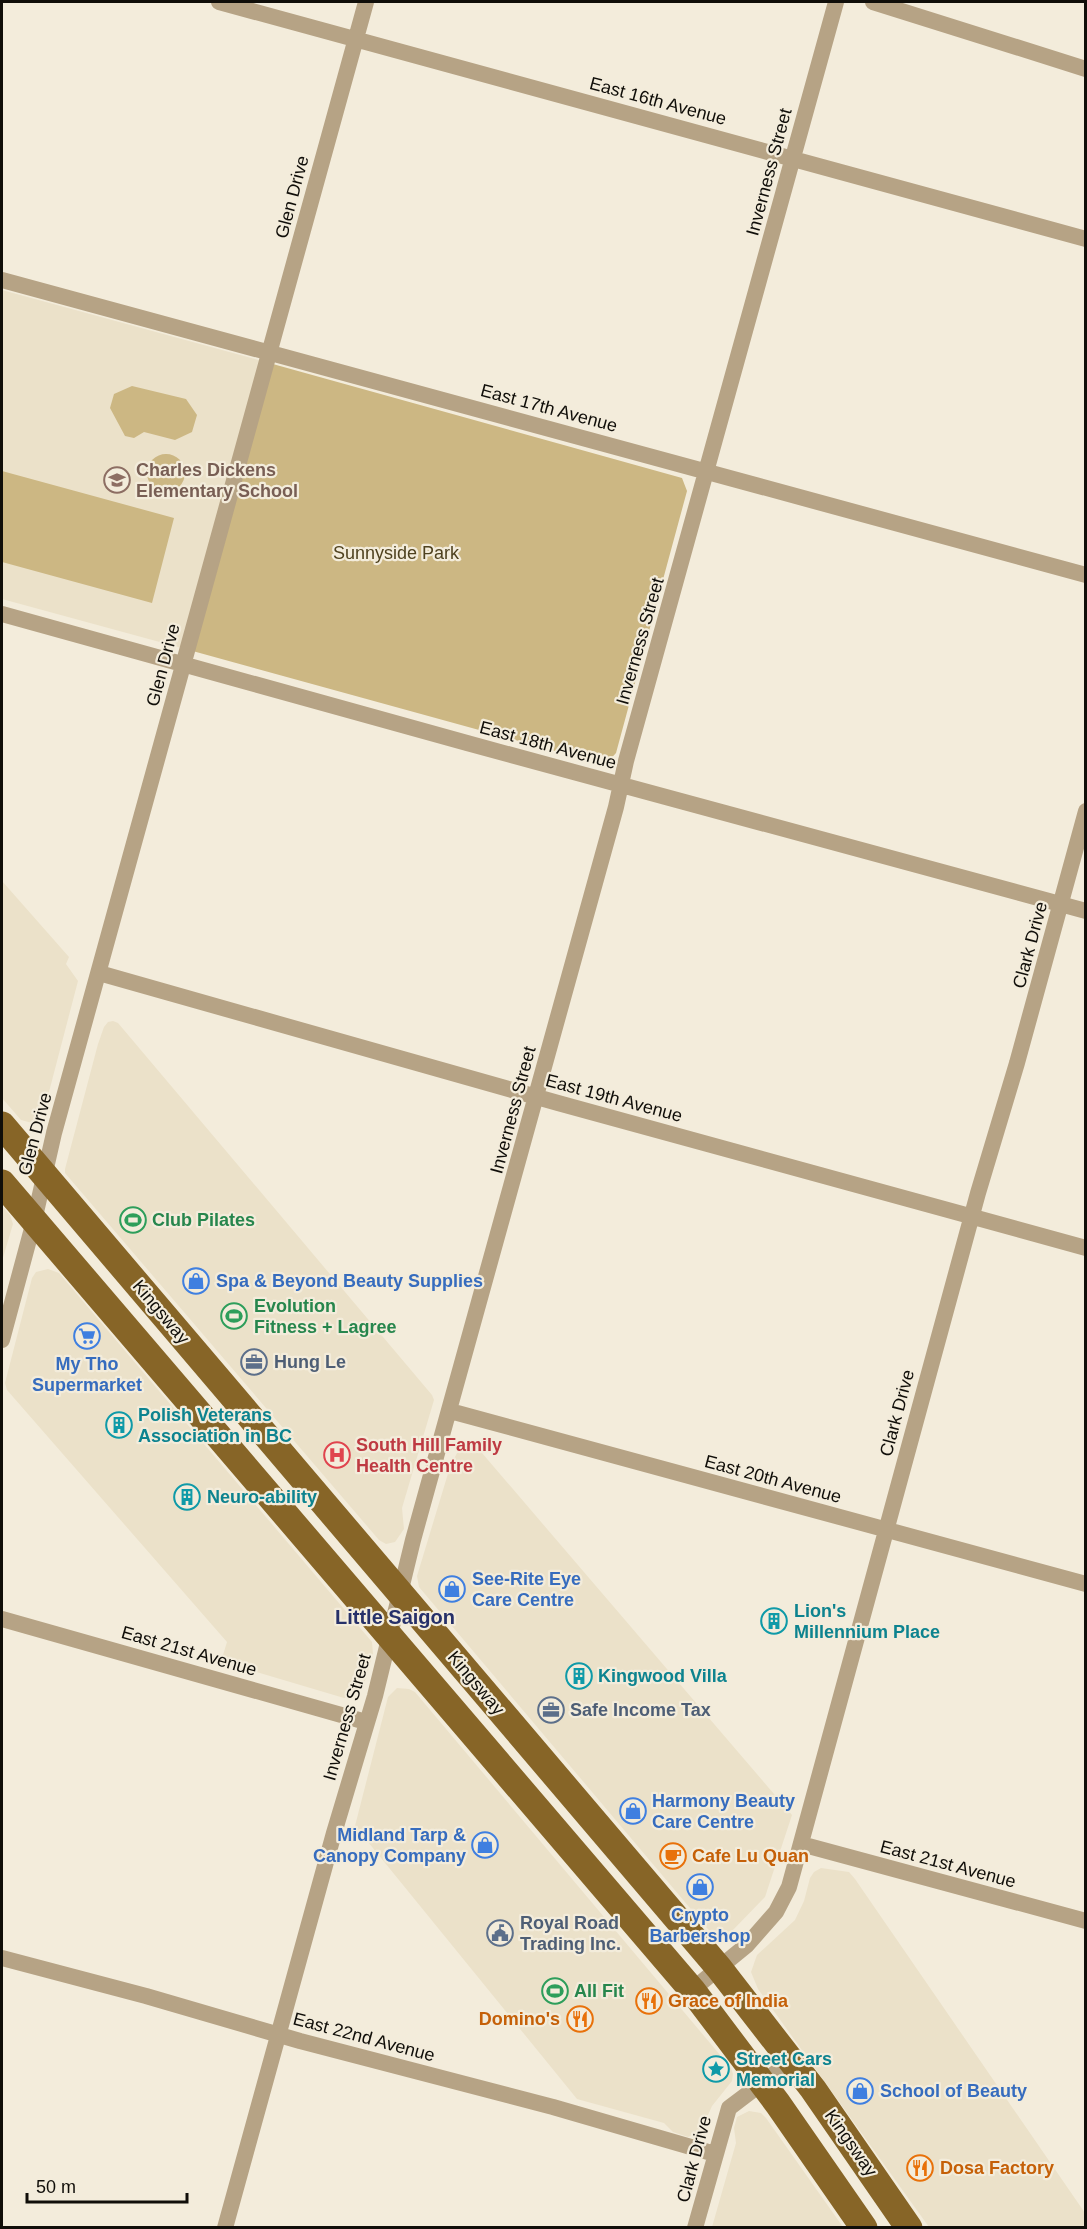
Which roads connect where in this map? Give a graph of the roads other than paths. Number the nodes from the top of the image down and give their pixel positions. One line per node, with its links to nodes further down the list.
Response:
1 (219, 2): 5 (street, East 16th Avenue)
2 (366, 2): 5 (street, Glen Drive)
3 (836, 2): 7 (street, Inverness Street)
4 (873, 2): 6 (street)
5 (355, 39): 7 (street, East 16th Avenue); 10 (street, Glen Drive)
6 (1086, 69)
7 (794, 158): 8 (street, East 16th Avenue); 11 (street, Inverness Street)
8 (1086, 239)
9 (2, 280): 10 (street, East 17th Avenue)
10 (270, 352): 11 (street, East 17th Avenue); 14 (street, Glen Drive)
11 (707, 470): 12 (street, East 17th Avenue); 15 (street, Inverness Street)
12 (1086, 574)
13 (2, 614): 14 (street, East 18th Avenue)
14 (184, 664): 15 (street, East 18th Avenue); 19 (street, Glen Drive)
15 (621, 784): 17 (street, East 18th Avenue); 20 (street, Inverness Street)
16 (1086, 812): 17 (street, Clark Drive)
17 (1061, 904): 18 (street, East 18th Avenue); 24 (street, Clark Drive)
18 (1086, 911)
19 (99, 973): 20 (street, East 19th Avenue); 22 (street, Glen Drive)
20 (536, 1097): 24 (street, East 19th Avenue); 29 (street, Inverness Street)
21 (2, 1125): 22 (main road, Kingsway)
22 (44, 1174): 25 (street, Glen Drive); 32 (main road, Kingsway)
23 (2, 1183): 25 (main road, Kingsway)
24 (972, 1217): 26 (street, East 19th Avenue); 30 (street, Clark Drive)
25 (34, 1221): 27 (street, Glen Drive); 34 (main road, Kingsway)
26 (1086, 1248)
27 (8, 1290): 28 (street, Glen Drive)
28 (2, 1340)
29 (450, 1411): 30 (street, East 20th Avenue); 32 (street, Inverness Street)
30 (886, 1530): 31 (street, East 20th Avenue); 36 (street, Clark Drive)
31 (1086, 1584)
32 (400, 1593): 34 (street, Inverness Street); 39 (main road, Kingsway)
33 (2, 1619): 35 (street, East 21st Avenue)
34 (389, 1637): 35 (street, Inverness Street); 40 (main road, Kingsway)
35 (366, 1722): 41 (street, Inverness Street)
36 (801, 1844): 37 (street, East 21st Avenue); 39 (street, Clark Drive)
37 (1086, 1921)
38 (2, 1958): 41 (street, East 22nd Avenue)
39 (719, 1968): 40 (street, Clark Drive); 42 (main road, Kingsway)
40 (692, 1990): 43 (main road, Kingsway)
41 (278, 2035): 44 (street, East 22nd Avenue); 45 (street, Inverness Street)
42 (791, 2061): 43 (street, Clark Drive); 48 (main road, Kingsway)
43 (762, 2082): 44 (street, Clark Drive); 47 (main road, Kingsway)
44 (716, 2154): 46 (street, Clark Drive)
45 (225, 2228)
46 (695, 2228)
47 (864, 2228)
48 (909, 2228)

